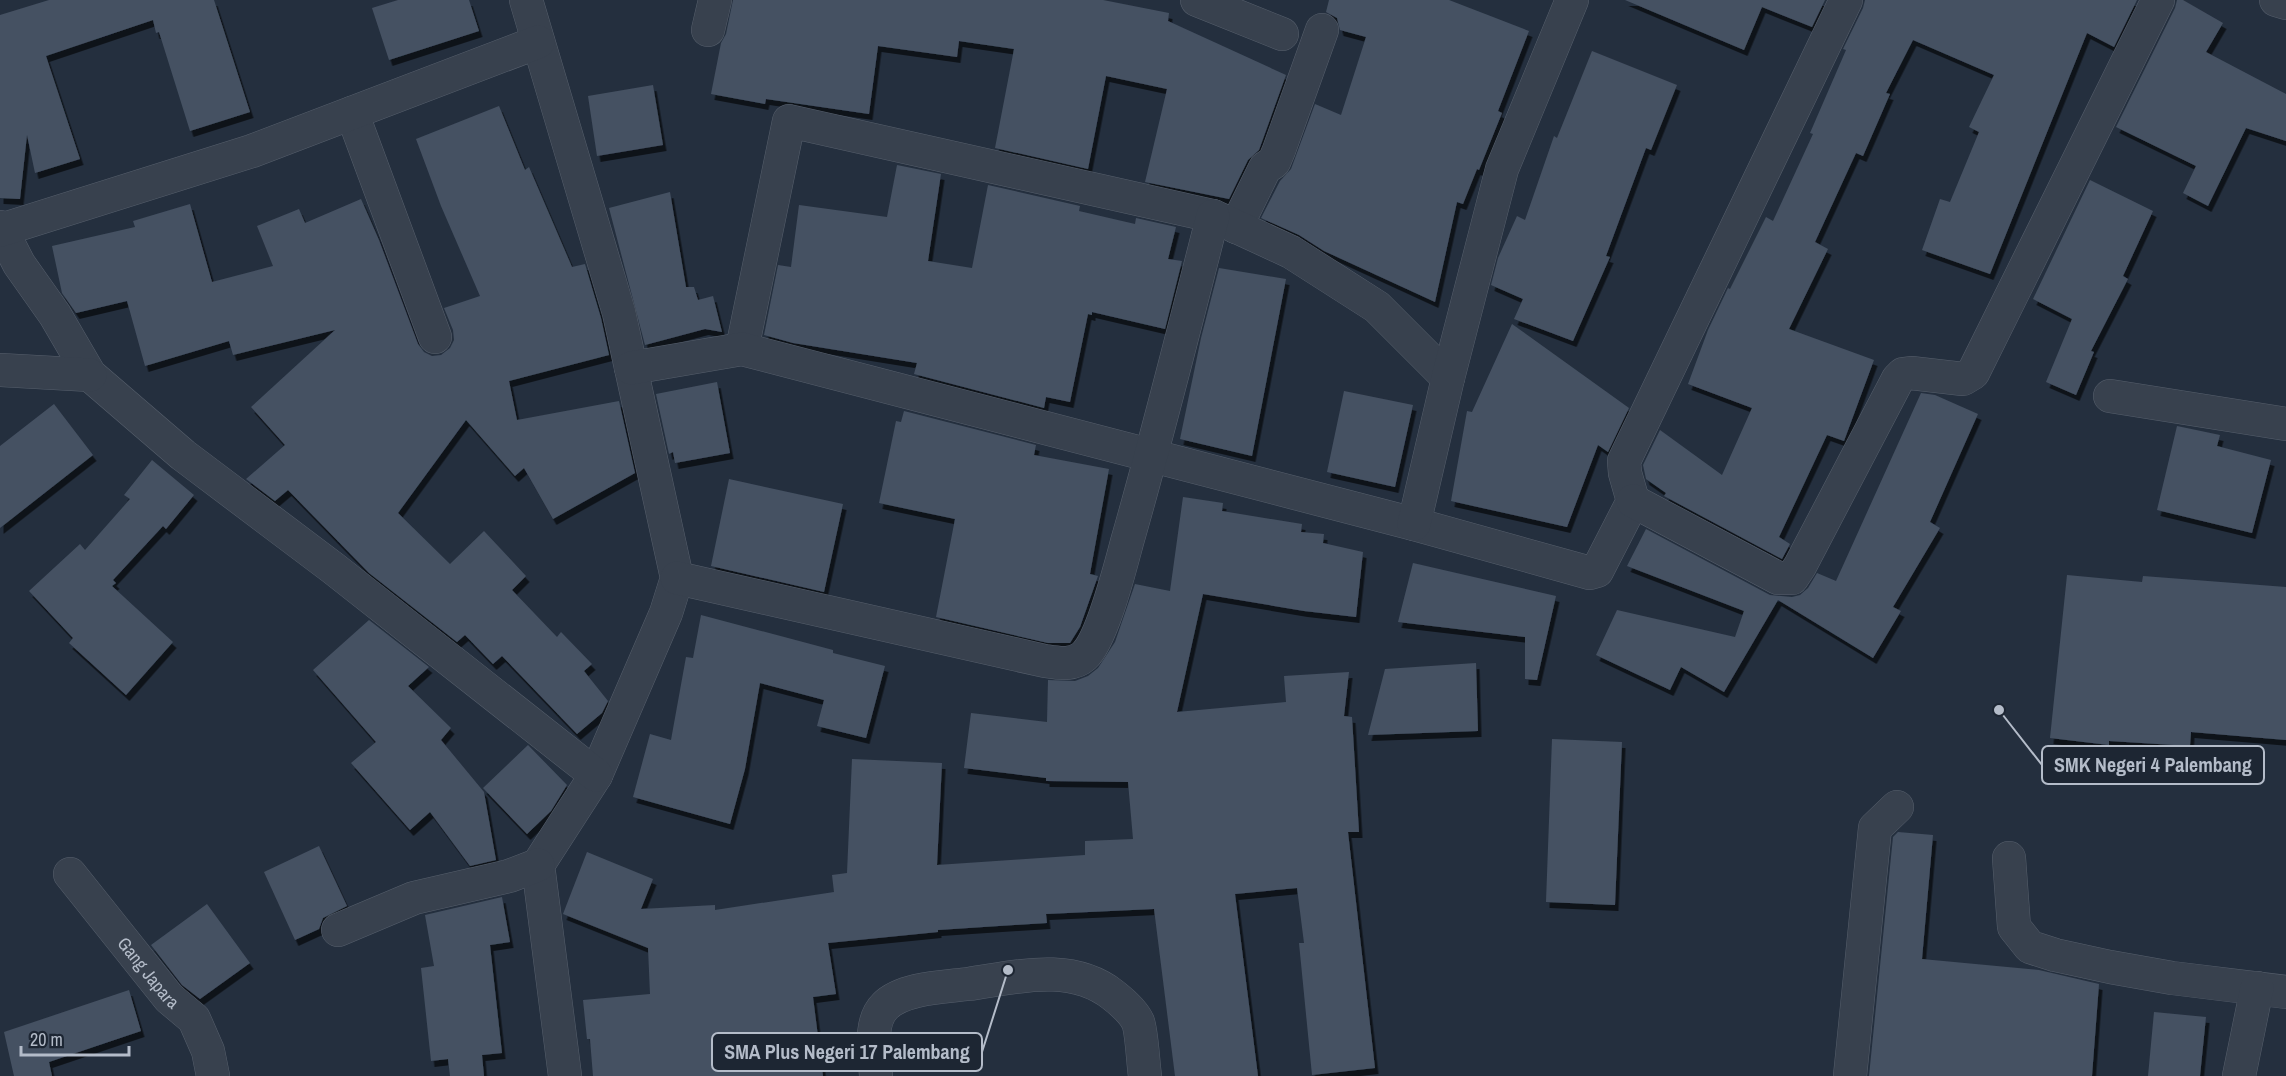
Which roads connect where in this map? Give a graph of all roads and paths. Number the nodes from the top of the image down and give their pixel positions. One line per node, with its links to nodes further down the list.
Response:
1 (526, 0): 10 (street)
2 (1197, 0): 9 (street)
3 (1572, 0): 19 (street)
4 (1846, 0): 23 (street)
5 (2158, 0): 23 (street)
6 (2276, 0): 7 (street)
7 (2286, 3)
8 (1322, 30): 12 (street)
9 (1282, 34)
10 (538, 42): 11 (street); 16 (street)
11 (352, 113): 13 (street); 14 (street)
12 (1224, 222): 15 (street); 19 (street); 22 (street)
13 (1, 228): 18 (street)
14 (435, 337)
15 (742, 350): 16 (street); 22 (street)
16 (631, 368): 25 (street)
17 (0, 370): 18 (street)
18 (90, 375): 26 (street)
19 (1448, 378): 24 (street)
20 (2110, 396): 21 (street)
21 (2286, 423)
22 (1152, 455): 24 (street); 25 (street)
23 (1633, 501): 24 (street)
24 (1414, 524)
25 (677, 578): 26 (street)
26 (596, 775): 29 (street)
27 (1897, 807): 37 (street)
28 (2009, 858): 32 (street)
29 (538, 865): 31 (street); 34 (street)
30 (70, 874): 33 (street, Gang Japara)
31 (338, 930)
32 (2271, 990): 38 (street)
33 (213, 1076)
34 (565, 1076)
35 (876, 1076): 36 (street)
36 (1145, 1076)
37 (1850, 1076)
38 (2239, 1076)

